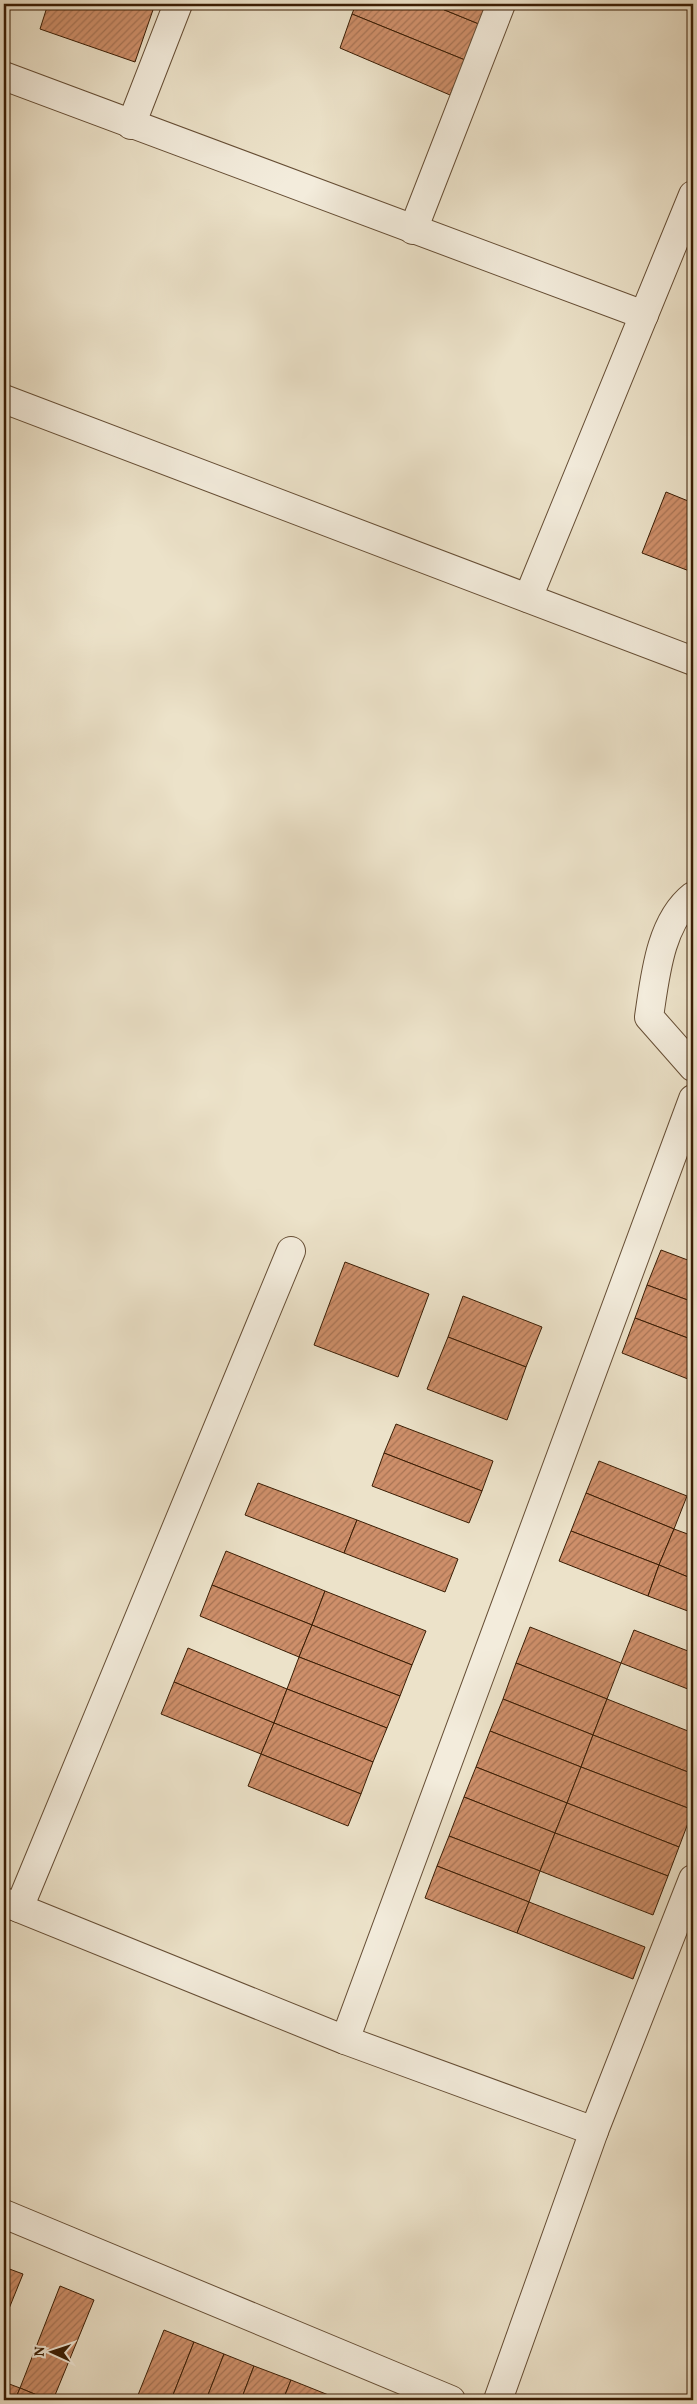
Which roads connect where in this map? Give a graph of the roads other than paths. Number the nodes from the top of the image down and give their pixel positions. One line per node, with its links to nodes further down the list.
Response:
1 (178, 4): 4 (street)
2 (500, 4): 6 (street)
3 (4, 76): 4 (street)
4 (131, 125): 6 (street)
5 (693, 195): 7 (street)
6 (413, 230): 7 (street)
7 (644, 315): 9 (street)
8 (4, 399): 9 (street)
9 (528, 598): 10 (street)
10 (693, 661)
11 (693, 896): 12 (street)
12 (693, 1067)
13 (693, 1099): 17 (street)
14 (291, 1251): 16 (street)
15 (693, 1879): 18 (street)
16 (11, 1905): 17 (street)
17 (345, 2040): 18 (street)
18 (594, 2131): 21 (street)
19 (4, 2214): 20 (street)
20 (451, 2400)
21 (498, 2400)

